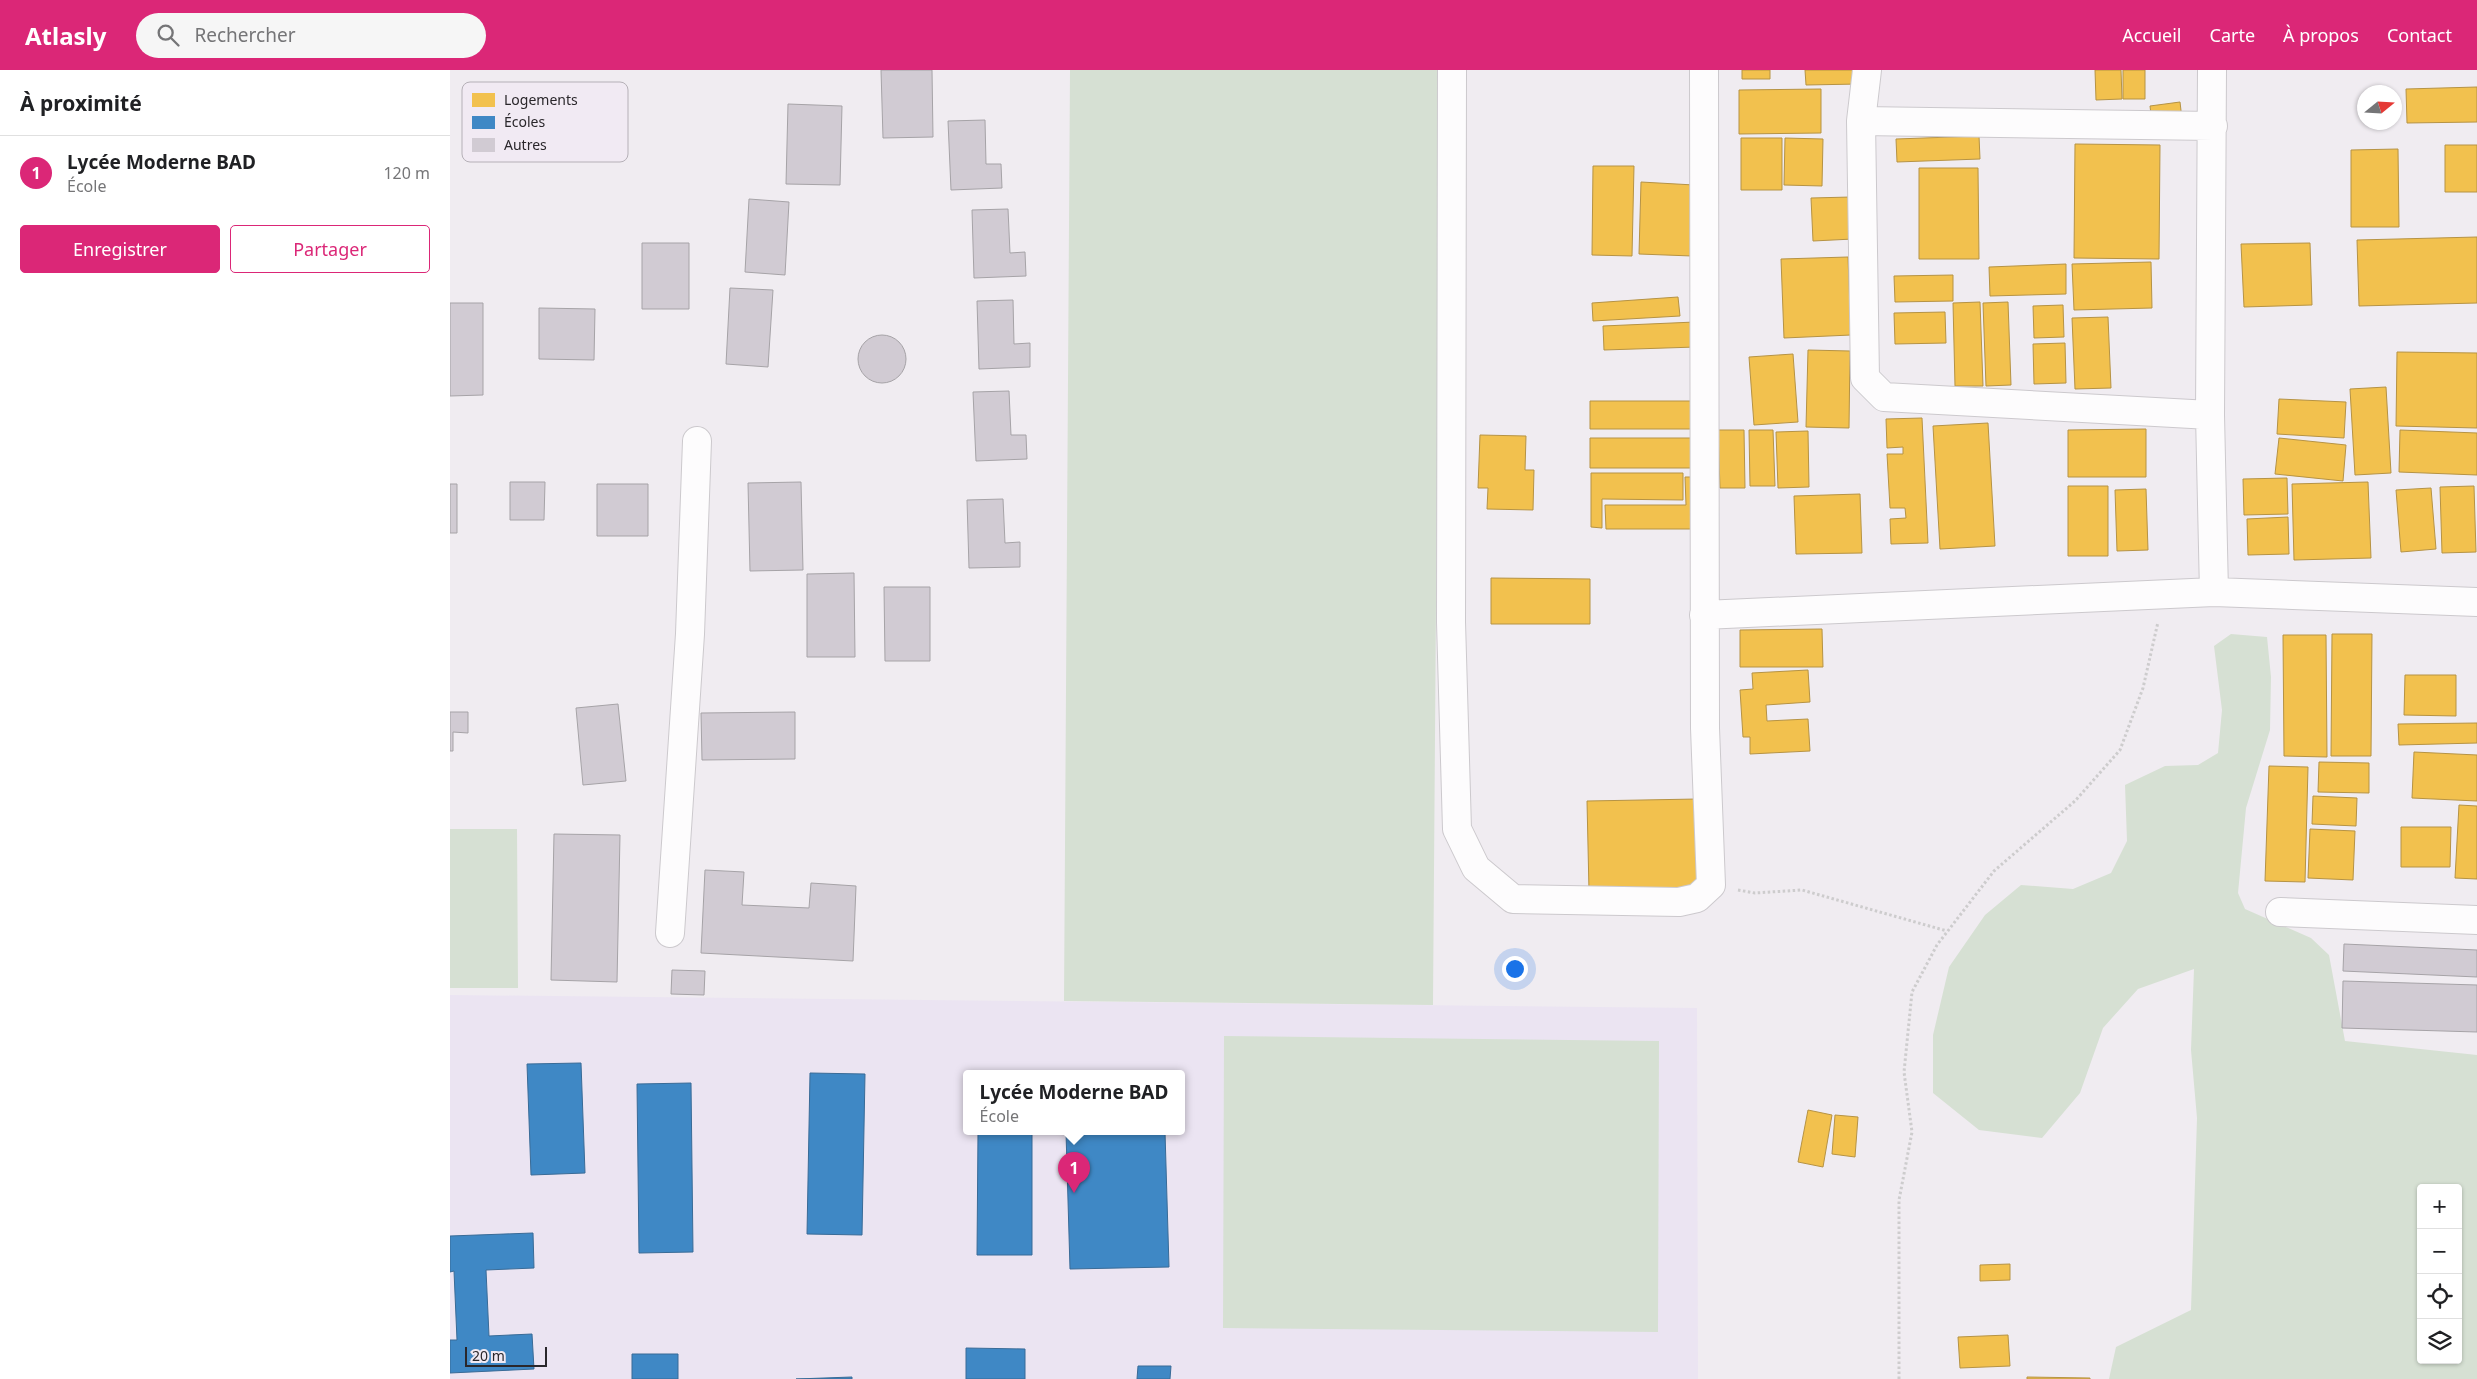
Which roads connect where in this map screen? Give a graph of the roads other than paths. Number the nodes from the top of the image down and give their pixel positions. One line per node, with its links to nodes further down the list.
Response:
1 (1452, 70): 11 (street)
2 (1704, 70): 11 (street)
3 (1868, 70): 5 (street)
4 (2212, 70): 6 (street)
5 (1861, 121): 6 (street); 7 (street)
6 (2213, 126): 7 (street)
7 (2210, 415): 9 (street)
8 (697, 441): 14 (street)
9 (2214, 592): 10 (street); 11 (street)
10 (2477, 602)
11 (1704, 615)
12 (2280, 912): 13 (street)
13 (2477, 920)
14 (670, 933)

